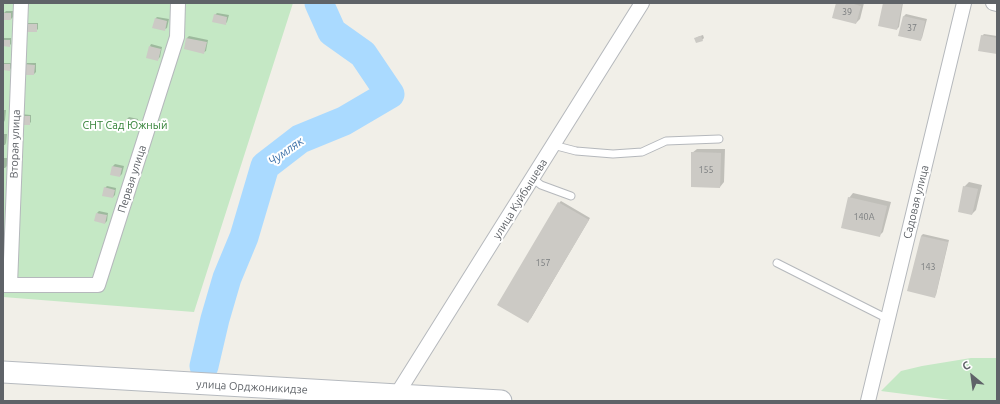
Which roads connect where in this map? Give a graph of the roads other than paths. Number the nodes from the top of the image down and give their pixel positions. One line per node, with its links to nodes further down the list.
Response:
1 (21, 3): 12 (street, Вторая улица)
2 (178, 3): 12 (street, Первая улица)
3 (642, 3): 8 (street, улица Куйбышева)
4 (964, 3): 13 (street, Садовая улица)
5 (993, 3): 6 (street)
6 (997, 4)
7 (719, 139): 8 (lane)
8 (553, 145): 9 (street, улица Куйбышева)
9 (532, 178): 10 (lane); 15 (street, улица Куйбышева)
10 (571, 196)
11 (777, 262): 13 (lane)
12 (6, 285)
13 (888, 319): 17 (street, Садовая улица)
14 (3, 372): 15 (main road, улица Орджоникидзе)
15 (397, 394): 16 (main road, улица Орджоникидзе)
16 (501, 401)
17 (868, 401)

